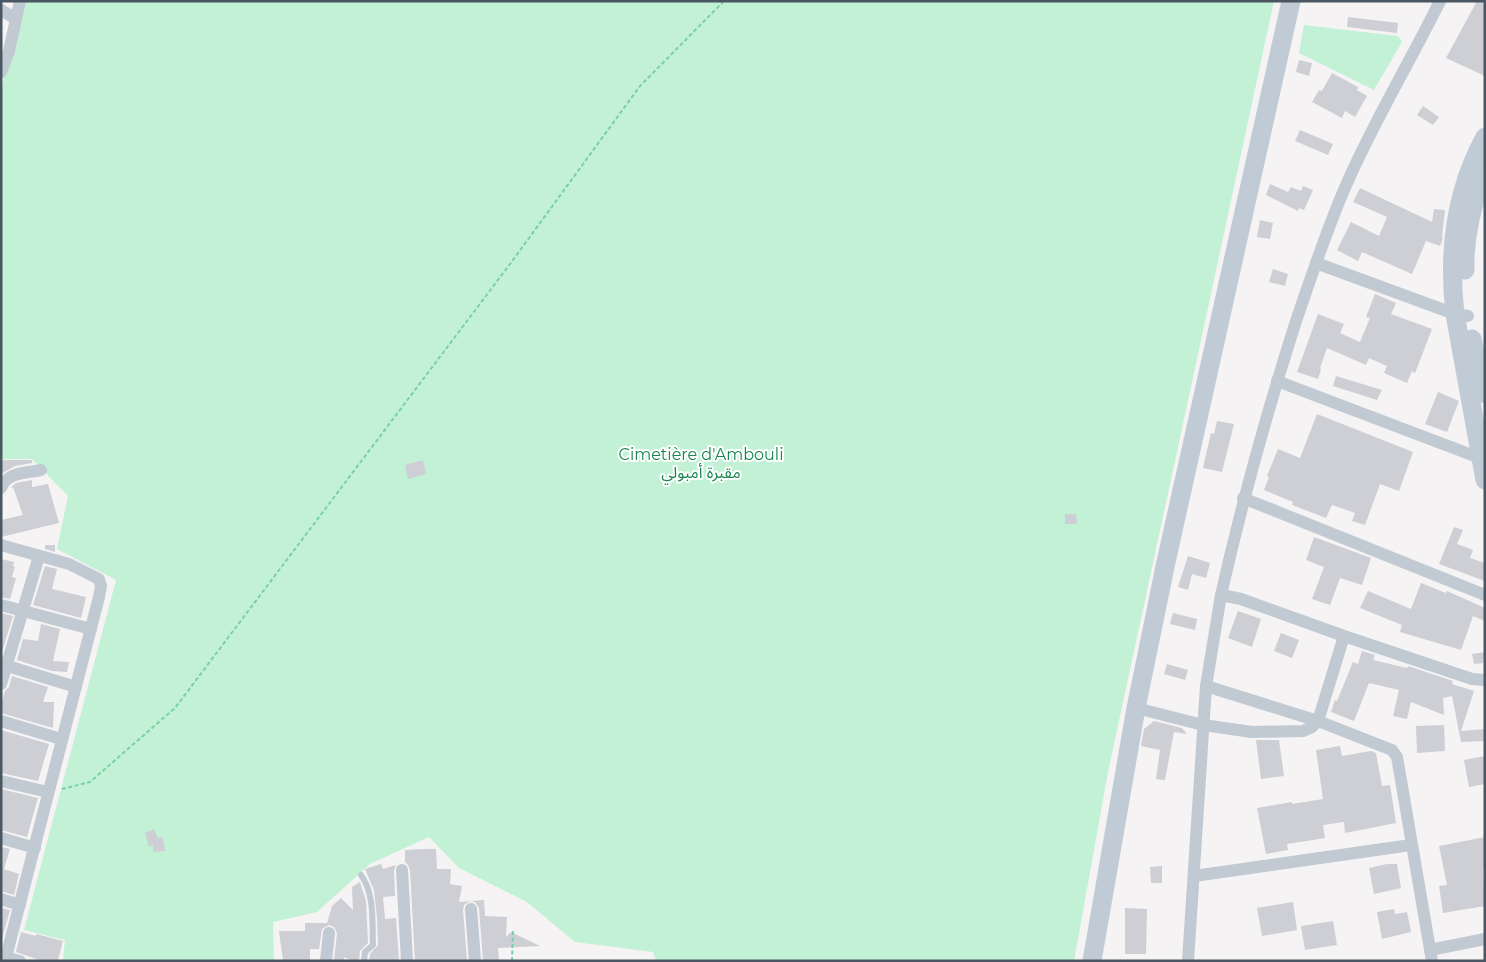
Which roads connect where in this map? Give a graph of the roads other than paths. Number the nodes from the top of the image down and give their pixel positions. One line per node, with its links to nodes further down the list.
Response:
1 (20, 1): 5 (street)
2 (1291, 1): 31 (street)
3 (1440, 1): 9 (street)
4 (1, 10): 5 (street)
5 (16, 19): 6 (street)
6 (1, 72)
7 (1485, 137): 10 (street)
8 (1483, 181): 10 (street)
9 (1316, 263): 10 (street); 11 (street)
10 (1462, 315): 12 (street)
11 (1277, 381): 13 (street); 17 (street)
12 (1480, 401): 13 (street)
13 (1483, 459): 15 (street)
14 (41, 470): 16 (street)
15 (1485, 480)
16 (1, 488)
17 (1243, 498): 20 (street); 21 (street)
18 (1, 545): 19 (street)
19 (40, 556): 23 (street); 24 (street)
20 (1221, 595): 25 (street); 29 (street)
21 (1485, 595)
22 (1, 605): 23 (street)
23 (23, 610): 24 (street); 26 (street)
24 (91, 629): 30 (street)
25 (1344, 636): 27 (street); 33 (street)
26 (4, 665): 28 (street); 30 (street)
27 (1485, 680)
28 (1, 684)
29 (1206, 686): 33 (street); 34 (street)
30 (76, 687): 35 (street)
31 (1136, 708): 34 (street); 56 (street)
32 (1, 721): 35 (street)
33 (1318, 721): 34 (street); 39 (street)
34 (1203, 725): 43 (street)
35 (61, 739): 37 (street)
36 (1, 781): 37 (street)
37 (48, 792): 40 (street)
38 (1, 838): 40 (street)
39 (1411, 845): 43 (street); 49 (street)
40 (35, 848): 45 (street)
41 (402, 870): 54 (street)
42 (361, 875): 53 (lane)
43 (1194, 876): 57 (street)
44 (1, 899): 45 (street)
45 (20, 905): 50 (street)
46 (471, 909): 55 (street)
47 (329, 933): 52 (street)
48 (1485, 939): 49 (street)
49 (1431, 955)
50 (4, 958): 51 (street)
51 (20, 961)
52 (326, 961)
53 (364, 961)
54 (407, 961)
55 (475, 961)
56 (1092, 961)
57 (1188, 961)

